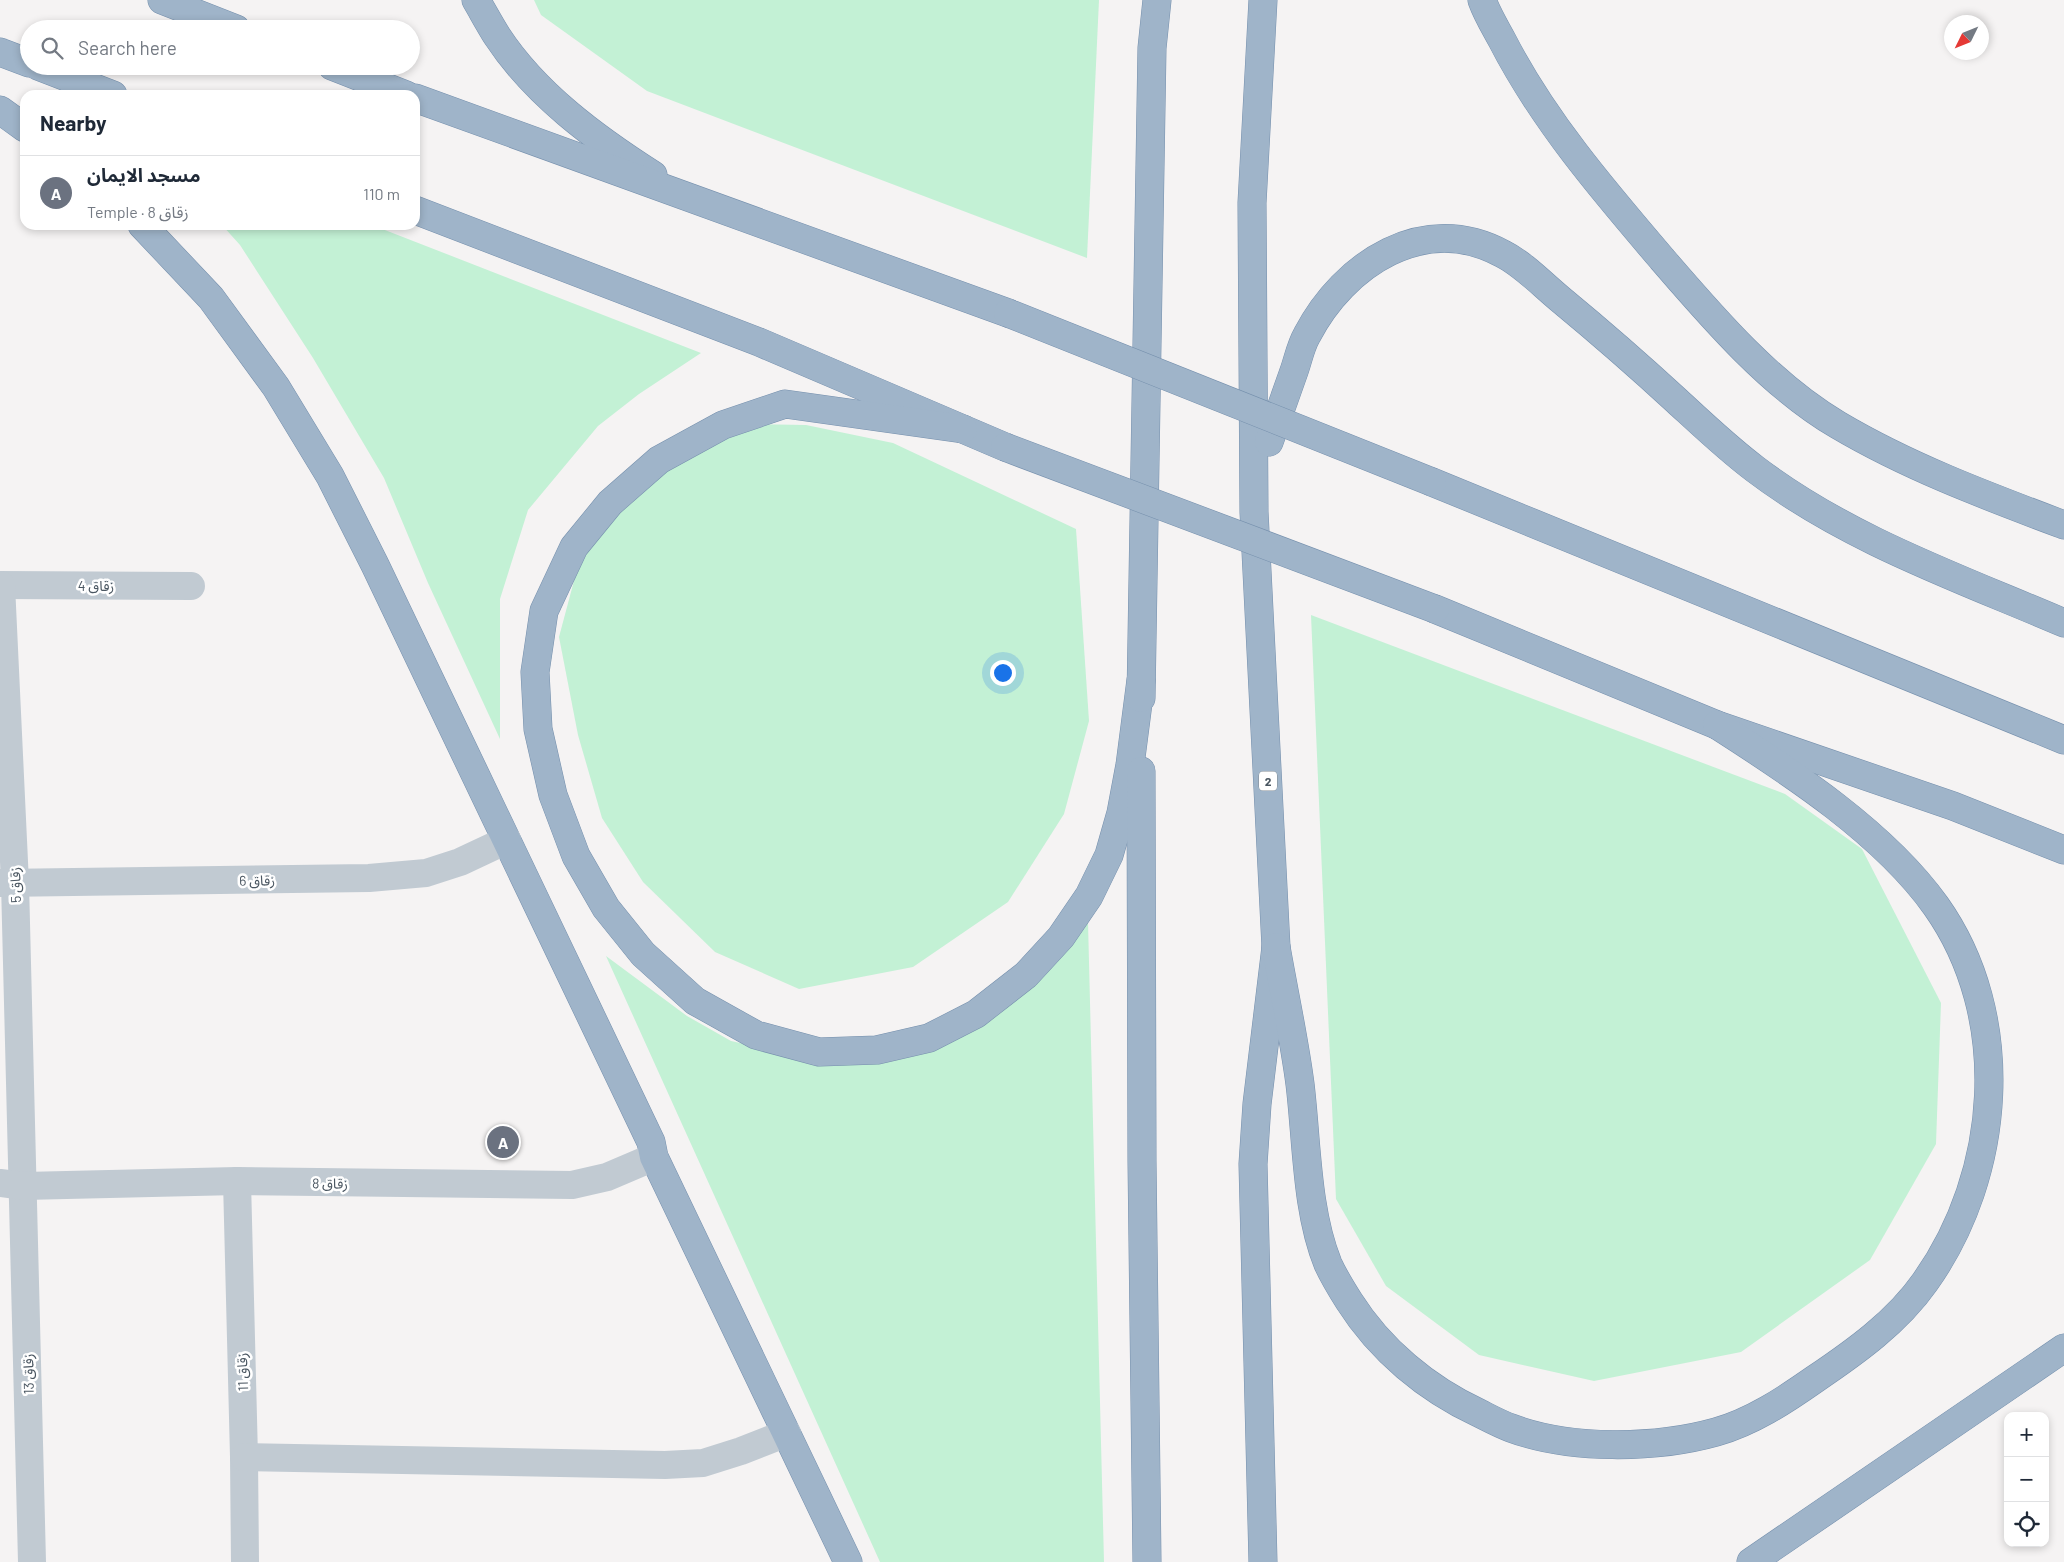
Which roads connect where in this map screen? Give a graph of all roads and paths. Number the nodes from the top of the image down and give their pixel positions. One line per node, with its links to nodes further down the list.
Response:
1 (162, 0): 6 (highway)
2 (476, 0): 16 (highway)
3 (1155, 0): 25 (highway)
4 (1263, 0): 20 (highway, 2)
5 (1482, 0): 21 (highway)
6 (213, 20)
7 (0, 52): 8 (highway)
8 (20, 60)
9 (62, 75): 11 (highway)
10 (355, 75): 12 (highway)
11 (101, 90)
12 (393, 90)
13 (420, 100): 16 (highway)
14 (0, 110): 15 (highway)
15 (20, 124)
16 (692, 199): 27 (highway, bridge)
17 (420, 212): 19 (highway)
18 (147, 230): 28 (highway)
19 (963, 429): 25 (highway); 26 (highway, bridge)
20 (1254, 512): 24 (highway); 31 (highway, 2)
21 (2064, 525)
22 (0, 585): 23 (street, زقاق 4); 30 (street, زقاق 5)
23 (192, 586)
24 (2064, 623)
25 (1141, 680): 41 (highway)
26 (1717, 725): 29 (highway); 31 (highway)
27 (2064, 740)
28 (507, 840): 30 (street, زقاق 6); 32 (highway)
29 (2064, 850)
30 (8, 883): 34 (street, زقاق 5)
31 (1276, 947): 42 (highway, 2)
32 (654, 1158): 33 (street, زقاق 8); 36 (highway)
33 (237, 1182): 34 (street, زقاق 8); 37 (street, زقاق 11)
34 (12, 1184): 38 (street, زقاق 13)
35 (2064, 1348): 43 (highway)
36 (787, 1433): 37 (street); 40 (highway)
37 (244, 1457): 39 (street, زقاق 11)
38 (32, 1562)
39 (245, 1562)
40 (848, 1562)
41 (1147, 1562)
42 (1263, 1562)
43 (1751, 1562)

